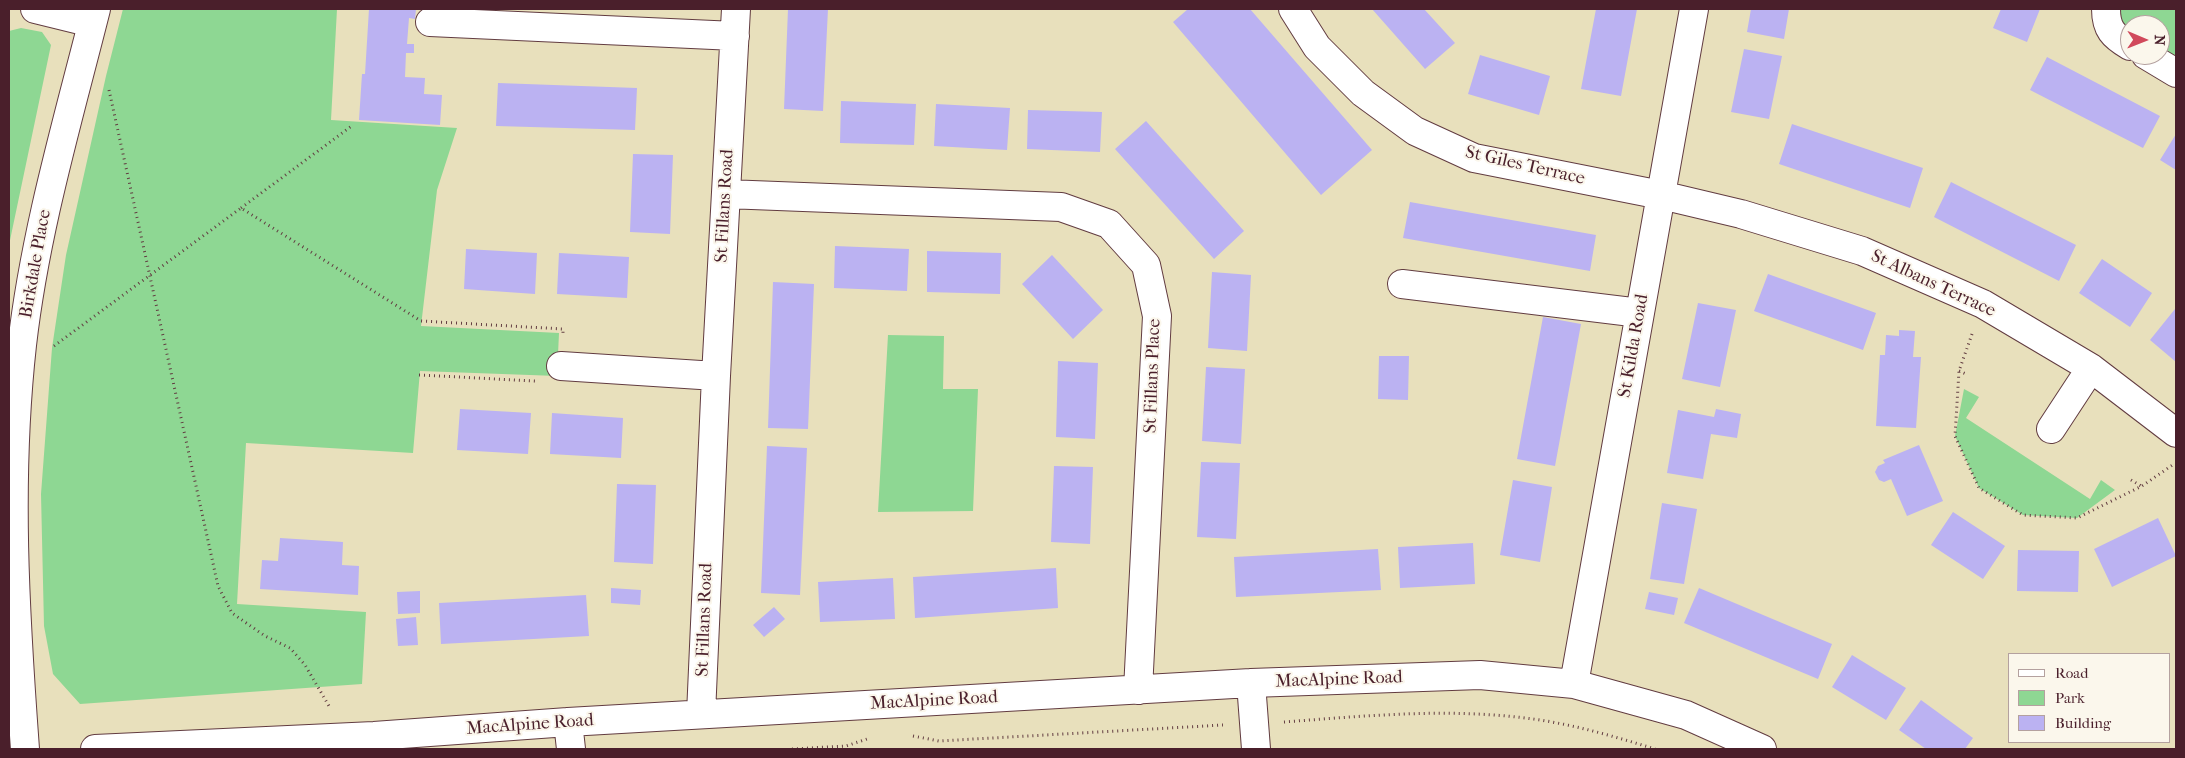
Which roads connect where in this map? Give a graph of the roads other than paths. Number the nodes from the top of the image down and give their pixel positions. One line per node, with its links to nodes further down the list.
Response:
1 (35, 9): 6 (street, Birkdale Place)
2 (736, 9): 8 (street, St Fillans Road)
3 (1293, 9): 13 (street, St Giles Terrace)
4 (1694, 9): 13 (street, St Kilda Road)
5 (2106, 9): 9 (street)
6 (94, 16): 15 (street, Birkdale Place)
7 (430, 22): 8 (street)
8 (735, 36): 12 (street, St Fillans Road)
9 (2120, 40)
10 (2163, 65): 11 (street)
11 (2176, 73)
12 (726, 194): 19 (street, St Fillans Road); 24 (street, St Fillans Place)
13 (1661, 195): 16 (street, St Kilda Road); 18 (street, St Albans Terrace)
14 (1402, 284): 16 (street)
15 (18, 312): 27 (street, Birkdale Place)
16 (1640, 314): 23 (street, St Kilda Road)
17 (562, 366): 19 (street)
18 (2091, 368): 20 (street); 21 (street, St Albans Terrace)
19 (716, 376): 25 (street, St Fillans Road)
20 (2051, 429)
21 (2176, 433)
22 (1251, 683): 23 (street, MacAlpine Road); 24 (street, MacAlpine Road); 30 (street)
23 (1574, 684): 31 (street, MacAlpine Road)
24 (1138, 690): 25 (street, MacAlpine Road)
25 (701, 714): 26 (street, MacAlpine Road)
26 (568, 722): 28 (street, MacAlpine Road); 29 (street)
27 (25, 749)
28 (95, 749)
29 (570, 749)
30 (1256, 749)
31 (1762, 749)

